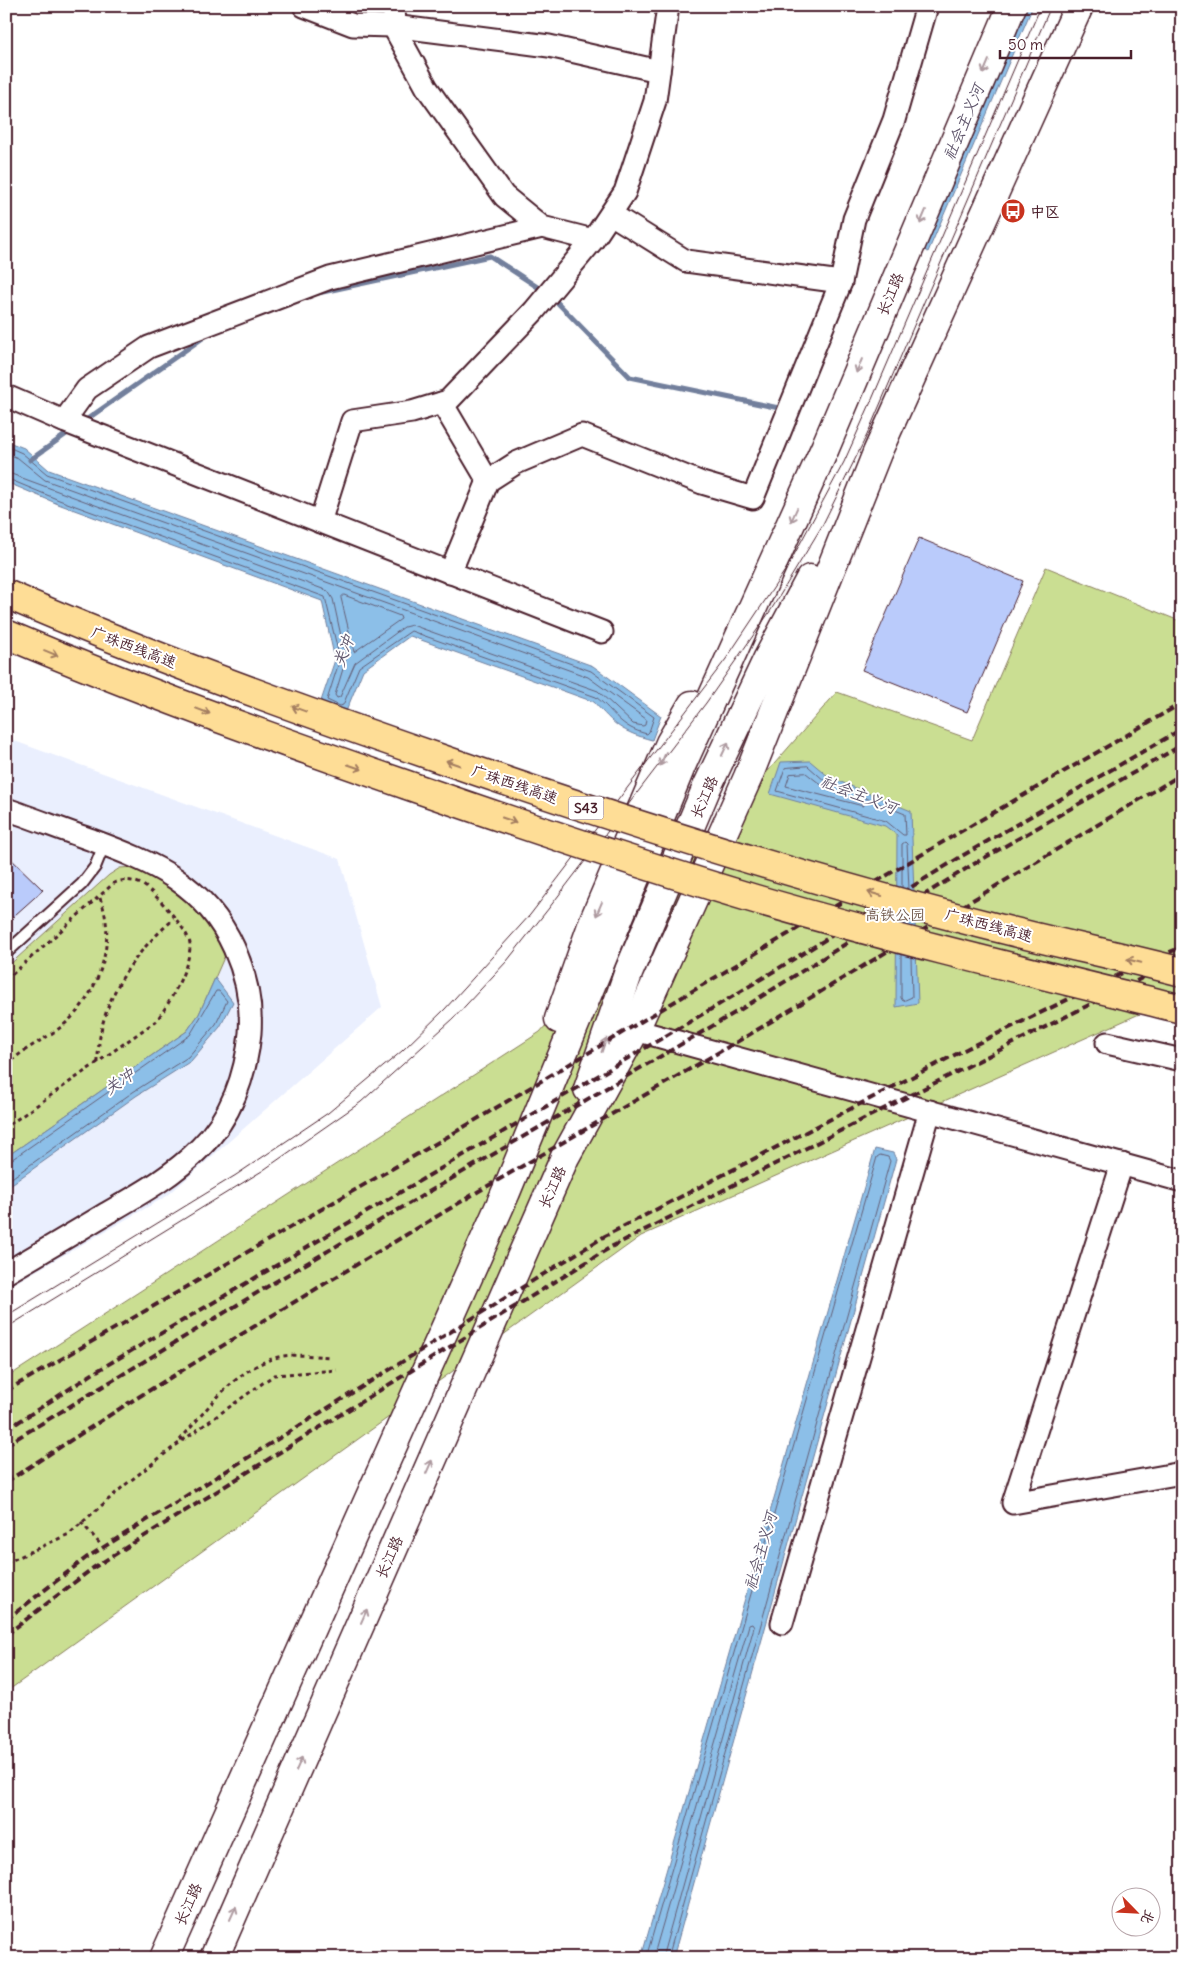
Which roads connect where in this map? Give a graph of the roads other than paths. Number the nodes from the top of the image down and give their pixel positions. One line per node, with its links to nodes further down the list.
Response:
1 (304, 6): 6 (street)
2 (668, 6): 7 (street)
3 (927, 6): 11 (street)
4 (1012, 6): 37 (main road, 长江路, one-way to 37)
5 (1078, 12): 15 (main road, 长江路)
6 (394, 16): 7 (street); 9 (street)
7 (660, 71): 8 (street)
8 (611, 214): 10 (street); 11 (street)
9 (542, 227): 10 (street); 14 (street)
10 (593, 240): 13 (street)
11 (840, 282): 16 (street)
12 (6, 396): 14 (street)
13 (442, 403): 16 (street); 17 (street)
14 (65, 422): 17 (street)
15 (877, 453): 27 (main road, 长江路); 31 (main road, 长江路, one-way to 15)
16 (488, 481): 18 (street)
17 (320, 522): 18 (street)
18 (450, 573): 20 (street)
19 (6, 594): 25 (highway, 广珠西线高速 / S43, one-way to 19, bridge)
20 (602, 632)
21 (6, 634): 26 (highway, S43, one-way to 26, bridge)
22 (6, 809): 23 (street)
23 (104, 845): 24 (lane); 34 (street)
24 (6, 953)
25 (1182, 972)
26 (1182, 1009)
27 (635, 1030): 30 (street); 31 (main road, 长江路)
28 (1107, 1043): 29 (street)
29 (1182, 1060)
30 (930, 1111): 32 (street); 36 (street)
31 (565, 1157): 38 (main road, 长江路, one-way to 31)
32 (1122, 1164): 33 (street); 35 (street)
33 (1182, 1181)
34 (6, 1273)
35 (1182, 1473)
36 (782, 1623)
37 (164, 1958)
38 (214, 1958)

